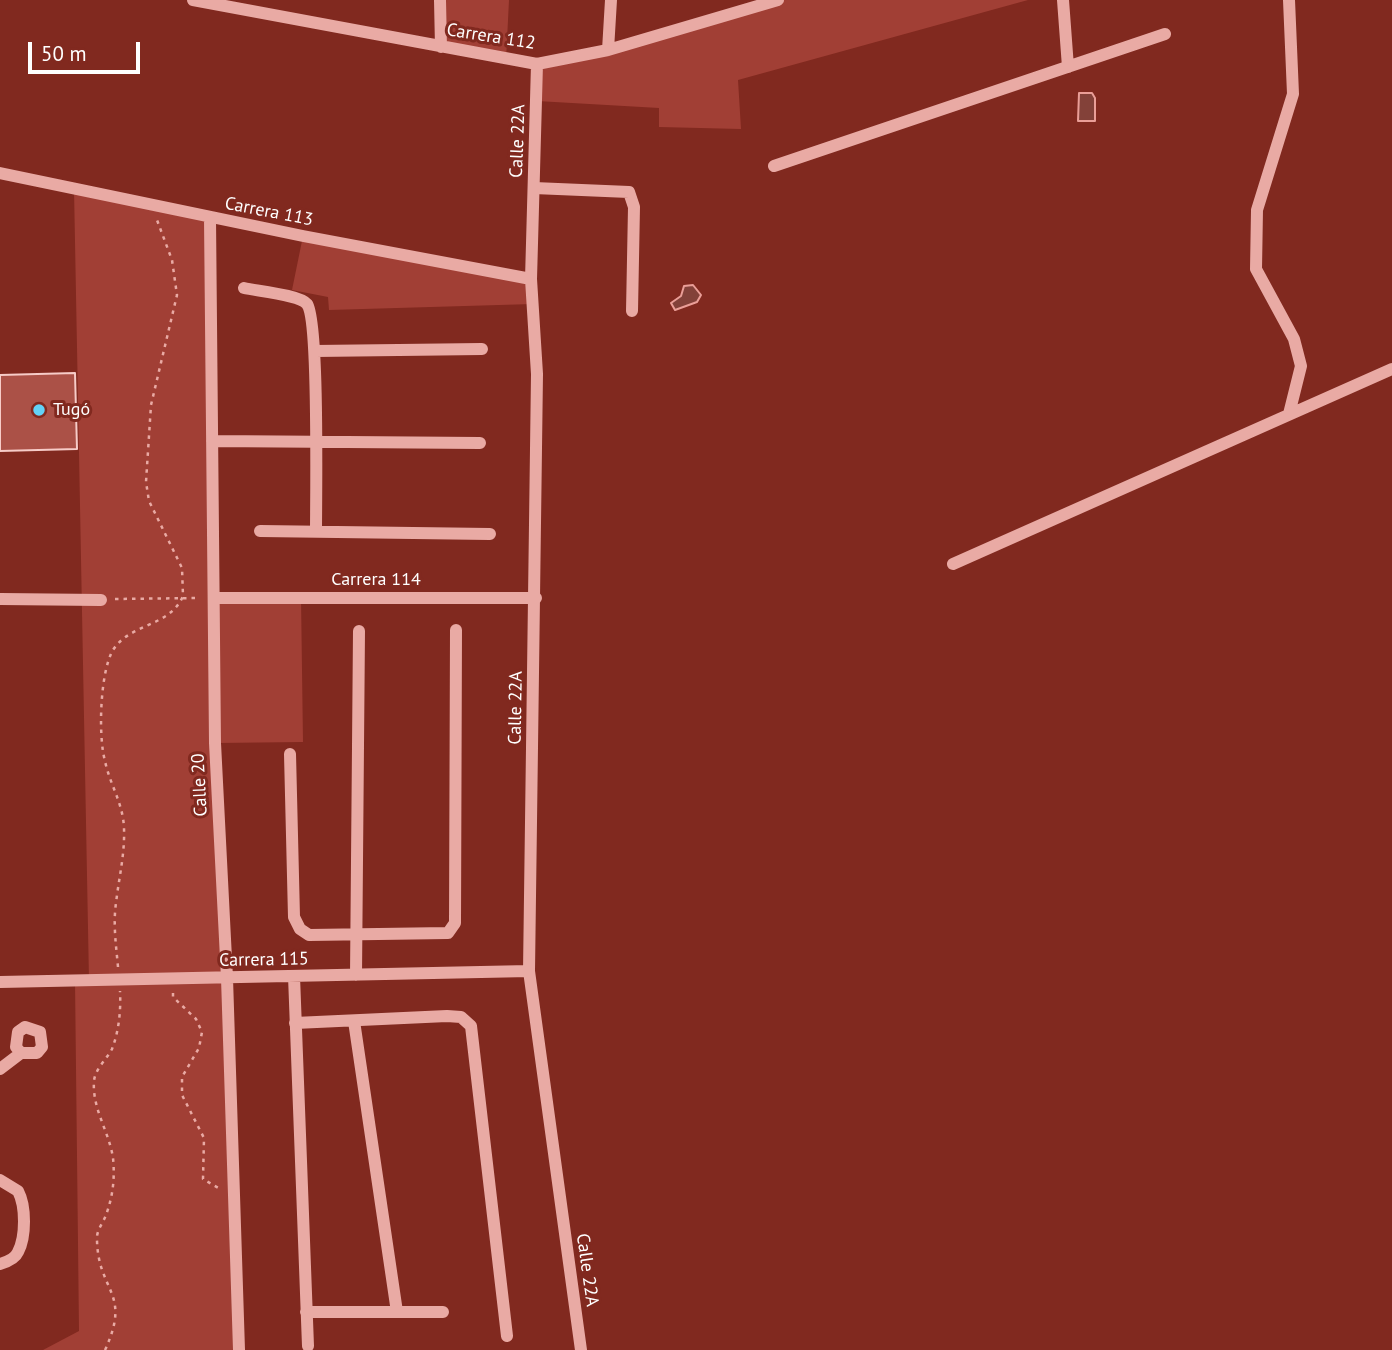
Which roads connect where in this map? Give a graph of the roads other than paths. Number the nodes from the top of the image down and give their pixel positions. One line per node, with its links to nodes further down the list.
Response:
1 (195, 0): 7 (street, Carrera 112)
2 (440, 0): 9 (street)
3 (611, 0): 10 (street)
4 (1063, 0): 12 (street)
5 (1289, 0): 23 (street)
6 (770, 1): 10 (street, Carrera 112)
7 (220, 3): 9 (street, Carrera 112)
8 (1165, 34): 12 (street)
9 (440, 47): 11 (street, Carrera 112)
10 (608, 50): 11 (street, Carrera 112)
11 (537, 64): 15 (street, Calle 22A)
12 (1068, 67): 13 (street)
13 (774, 166)
14 (0, 173): 16 (street, Carrera 113)
15 (534, 188): 17 (street, Calle 22A); 19 (street)
16 (210, 218): 17 (street, Carrera 113); 24 (street, Calle 20)
17 (531, 279): 32 (street, Calle 22A)
18 (244, 288): 21 (street)
19 (632, 311)
20 (482, 349): 21 (street)
21 (315, 351): 25 (street)
22 (1392, 369): 23 (street)
23 (1289, 414): 30 (street)
24 (212, 441): 25 (street); 31 (street, Calle 20)
25 (314, 441): 26 (street); 28 (street)
26 (480, 443)
27 (260, 531): 28 (street)
28 (317, 531): 29 (street)
29 (490, 534)
30 (954, 564)
31 (216, 598): 32 (street, Carrera 114); 42 (street, Calle 20)
32 (536, 598): 39 (street, Calle 22A)
33 (0, 599): 34 (street)
34 (102, 600)
35 (456, 630): 38 (street)
36 (359, 631): 38 (street)
37 (290, 754): 38 (street)
38 (356, 935): 40 (street)
39 (529, 971): 40 (street, Carrera 115); 56 (street, Calle 22A)
40 (356, 975): 41 (street, Carrera 115)
41 (294, 976): 42 (street, Carrera 115); 45 (street)
42 (227, 978): 43 (street, Carrera 115); 55 (street, Calle 20)
43 (0, 982)
44 (354, 1021): 45 (street); 51 (street); 53 (street)
45 (295, 1023): 50 (street)
46 (21, 1053): 47 (street)
47 (0, 1069)
48 (0, 1180): 49 (street)
49 (0, 1264)
50 (306, 1312): 51 (street); 54 (street)
51 (397, 1312): 52 (street)
52 (443, 1312)
53 (507, 1336)
54 (308, 1346)
55 (239, 1350)
56 (581, 1350)

